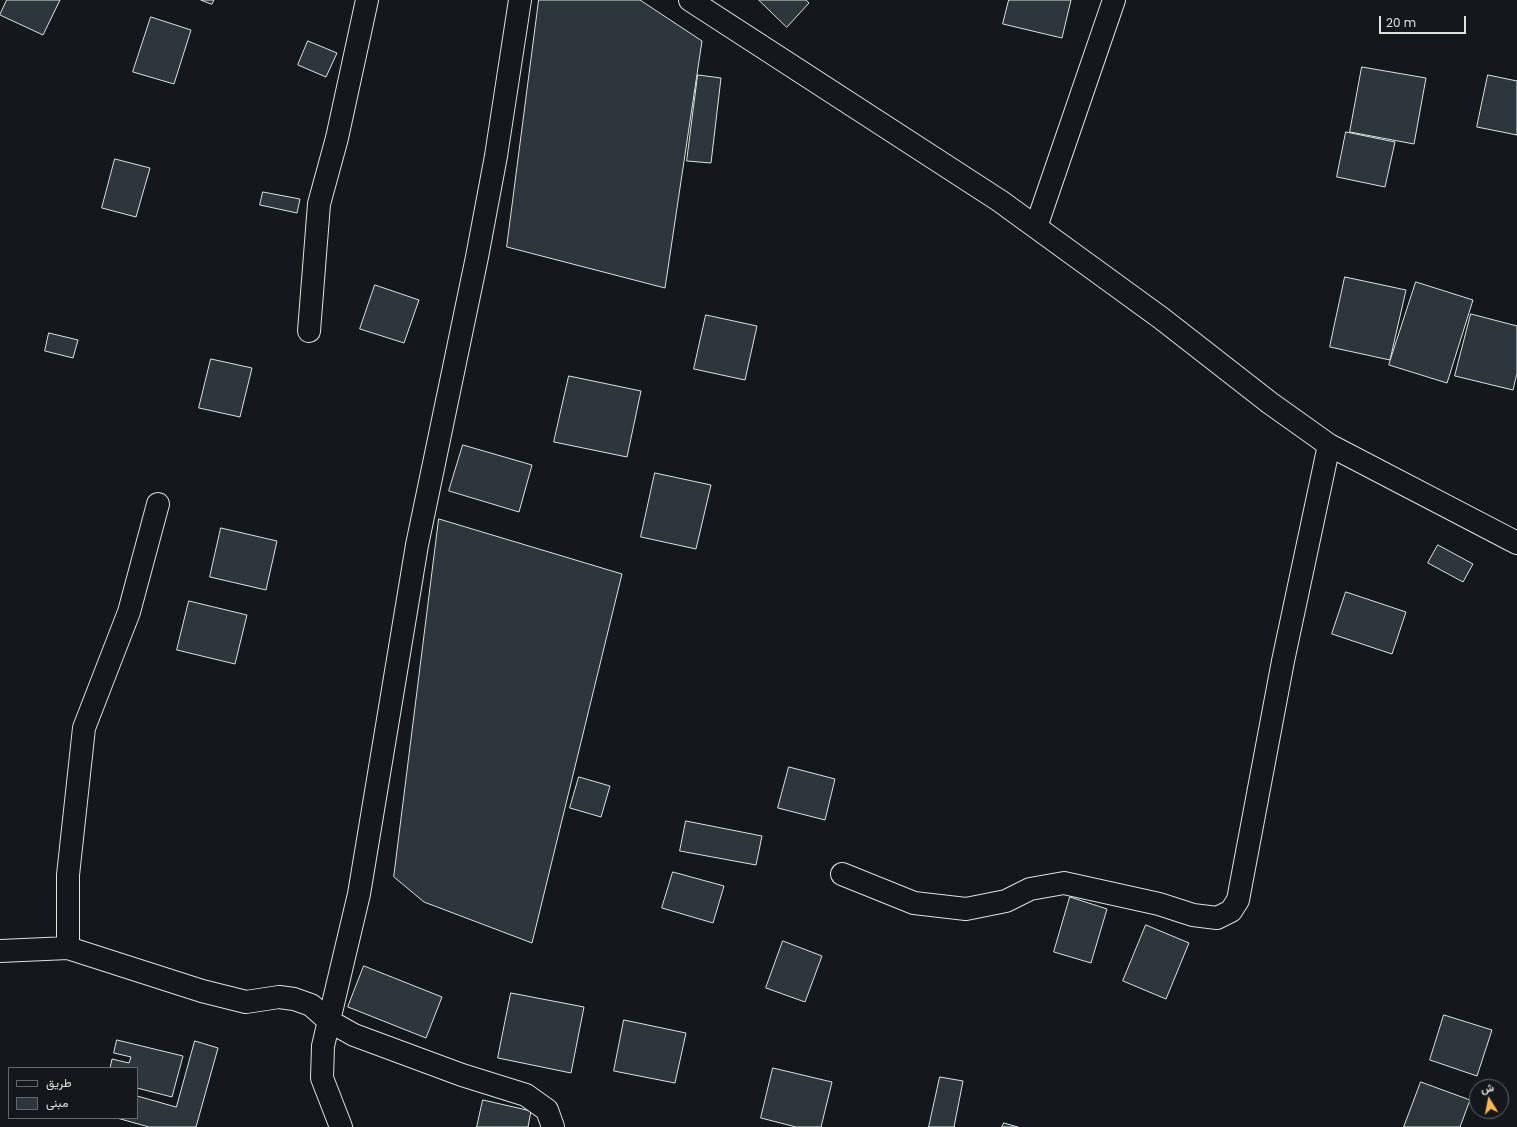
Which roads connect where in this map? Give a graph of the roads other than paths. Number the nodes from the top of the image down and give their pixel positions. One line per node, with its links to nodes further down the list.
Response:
1 (367, 0): 6 (street)
2 (520, 0): 13 (street)
3 (690, 0): 5 (street)
4 (1114, 0): 5 (street)
5 (1036, 226): 7 (street)
6 (309, 331)
7 (1329, 445): 9 (street); 10 (street)
8 (158, 504): 11 (street)
9 (1517, 543)
10 (842, 874)
11 (68, 948): 12 (street); 13 (street)
12 (0, 951)
13 (329, 1021): 14 (street); 15 (street)
14 (341, 1127)
15 (553, 1127)

